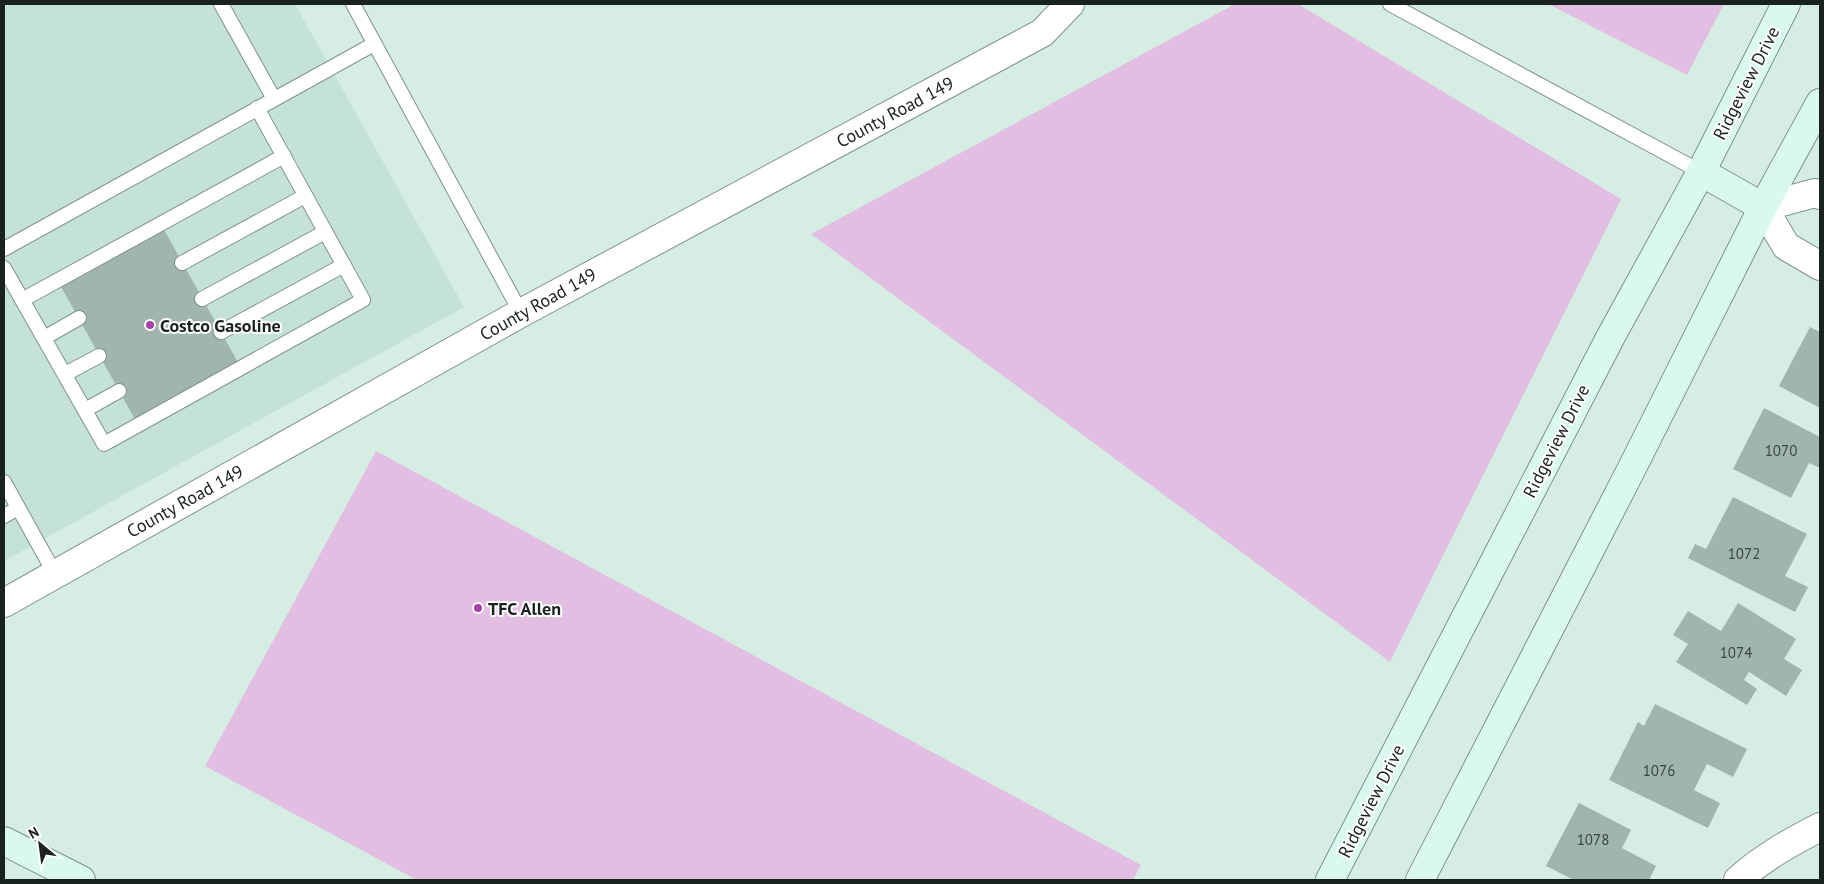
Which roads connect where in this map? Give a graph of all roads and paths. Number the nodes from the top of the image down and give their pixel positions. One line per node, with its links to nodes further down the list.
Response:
1 (221, 4): 7 (lane)
2 (353, 4): 6 (lane)
3 (1070, 4): 23 (street, County Road 149)
4 (1390, 4): 11 (lane)
5 (1786, 4): 11 (main road, Ridgeview Drive)
6 (374, 44): 7 (lane); 23 (lane)
7 (274, 99): 9 (lane)
8 (1820, 103): 14 (main road)
9 (258, 108): 10 (lane); 16 (lane)
10 (284, 156): 13 (lane); 22 (lane)
11 (1701, 172): 14 (main road); 39 (main road, Ridgeview Drive)
12 (1820, 195): 14 (street)
13 (305, 196): 15 (lane); 17 (lane)
14 (1763, 207): 19 (street); 40 (main road)
15 (325, 232): 18 (lane); 21 (lane)
16 (4, 249)
17 (182, 263)
18 (344, 265): 25 (lane); 30 (lane)
19 (1820, 266)
20 (4, 268): 22 (lane)
21 (202, 299)
22 (22, 300): 26 (lane)
23 (521, 313): 34 (street, County Road 149)
24 (78, 318): 26 (lane)
25 (220, 332)
26 (44, 338): 28 (lane)
27 (99, 356): 28 (lane)
28 (65, 374): 30 (lane)
29 (119, 391): 30 (lane)
30 (85, 410)
31 (4, 482): 32 (lane)
32 (18, 508): 33 (lane); 34 (lane)
33 (4, 516)
34 (55, 574): 35 (street, County Road 149)
35 (4, 603)
36 (1820, 827): 41 (street)
37 (4, 842): 38 (main road)
38 (81, 880)
39 (1330, 880)
40 (1420, 880)
41 (1738, 880)

